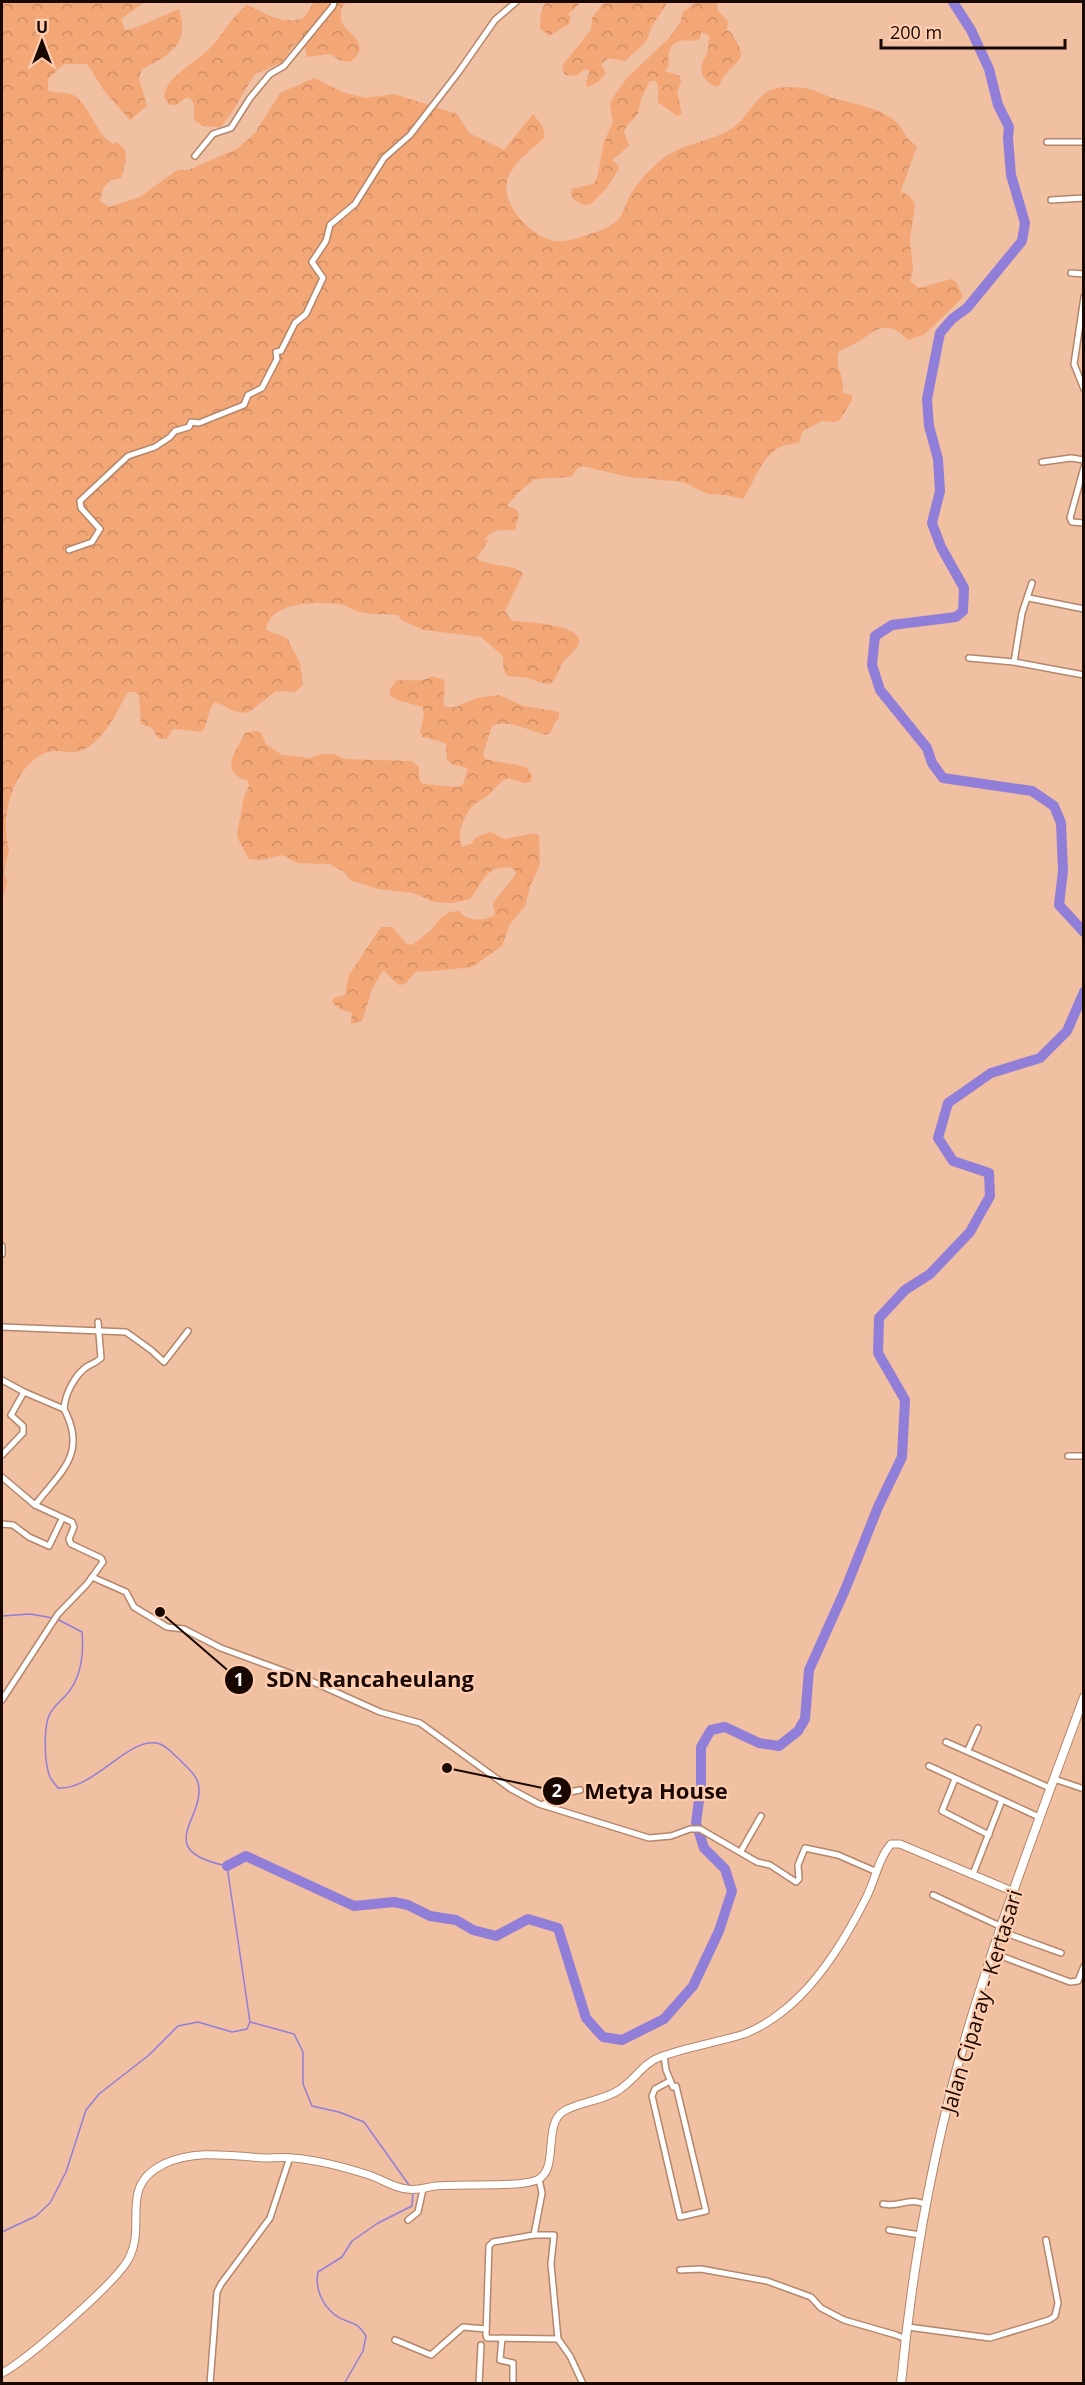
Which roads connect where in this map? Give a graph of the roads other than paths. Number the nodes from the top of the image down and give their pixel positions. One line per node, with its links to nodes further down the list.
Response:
1 (334, 2): 5 (street)
2 (516, 2): 16 (street)
3 (1047, 142): 4 (street)
4 (1083, 142)
5 (195, 156)
6 (1083, 198): 7 (street)
7 (1051, 200)
8 (1071, 273): 9 (street)
9 (1083, 274)
10 (1083, 297): 11 (street)
11 (1083, 389)
12 (1083, 460): 13 (street)
13 (1042, 462)
14 (1083, 467): 15 (street)
15 (1083, 523)
16 (69, 550)
17 (1032, 583): 18 (street)
18 (1029, 598): 19 (street); 21 (street)
19 (1083, 609)
20 (969, 658): 21 (street)
21 (1014, 662): 22 (street)
22 (1083, 675)
23 (2, 1246): 24 (street)
24 (2, 1254)
25 (98, 1326): 26 (street); 27 (street); 30 (street)
26 (2, 1327)
27 (188, 1331)
28 (2, 1380): 29 (street)
29 (24, 1392): 30 (street); 31 (street)
30 (64, 1409): 35 (street)
31 (2, 1455)
32 (1068, 1456): 33 (street)
33 (1083, 1456)
34 (2, 1477): 35 (street)
35 (35, 1505): 36 (street)
36 (62, 1519): 37 (street); 38 (street)
37 (2, 1524)
38 (92, 1577): 39 (street); 51 (street)
39 (2, 1700)
40 (1083, 1701): 46 (main road, Jalan Ciparay - Kertasari)
41 (978, 1728): 43 (street)
42 (946, 1742): 43 (street)
43 (968, 1750): 47 (street)
44 (929, 1766): 45 (street)
45 (955, 1779): 50 (street); 54 (street)
46 (1054, 1779): 47 (main road, Jalan Ciparay - Kertasari); 49 (street)
47 (1050, 1788): 53 (main road, Jalan Ciparay - Kertasari)
48 (580, 1790): 51 (street)
49 (1083, 1790)
50 (1002, 1800): 53 (street); 54 (street)
51 (543, 1805): 55 (street)
52 (761, 1816): 55 (street)
53 (1040, 1817): 58 (main road, Jalan Ciparay - Kertasari)
54 (989, 1835): 57 (street)
55 (741, 1851): 56 (street)
56 (877, 1872): 57 (street); 64 (street)
57 (973, 1874): 58 (street)
58 (1014, 1892): 60 (main road, Jalan Ciparay - Kertasari)
59 (933, 1895): 60 (street)
60 (1001, 1929): 61 (main road, Jalan Ciparay - Kertasari); 62 (street)
61 (993, 1953): 63 (street); 70 (main road, Jalan Ciparay - Kertasari)
62 (1061, 1953)
63 (1083, 1966)
64 (664, 2056): 65 (street); 67 (street)
65 (670, 2081): 65 (street)
66 (290, 2157): 68 (street); 84 (street); 85 (street)
67 (539, 2179): 68 (street); 73 (street)
68 (420, 2189): 71 (street)
69 (883, 2204): 70 (street)
70 (927, 2205): 74 (main road, Jalan Ciparay - Kertasari)
71 (408, 2220)
72 (889, 2230): 74 (street)
73 (534, 2235): 78 (street); 80 (street)
74 (920, 2235): 77 (main road, Jalan Ciparay - Kertasari)
75 (1046, 2240): 77 (street)
76 (680, 2270): 81 (street)
77 (908, 2327): 81 (main road, Jalan Ciparay - Kertasari)
78 (486, 2329): 79 (street); 82 (street)
79 (502, 2338): 80 (street); 87 (street)
80 (558, 2339): 88 (street)
81 (906, 2339): 89 (main road, Jalan Ciparay - Kertasari)
82 (395, 2340)
83 (481, 2345): 86 (street)
84 (2, 2373)
85 (210, 2384)
86 (479, 2384)
87 (513, 2384)
88 (583, 2384)
89 (901, 2384)

